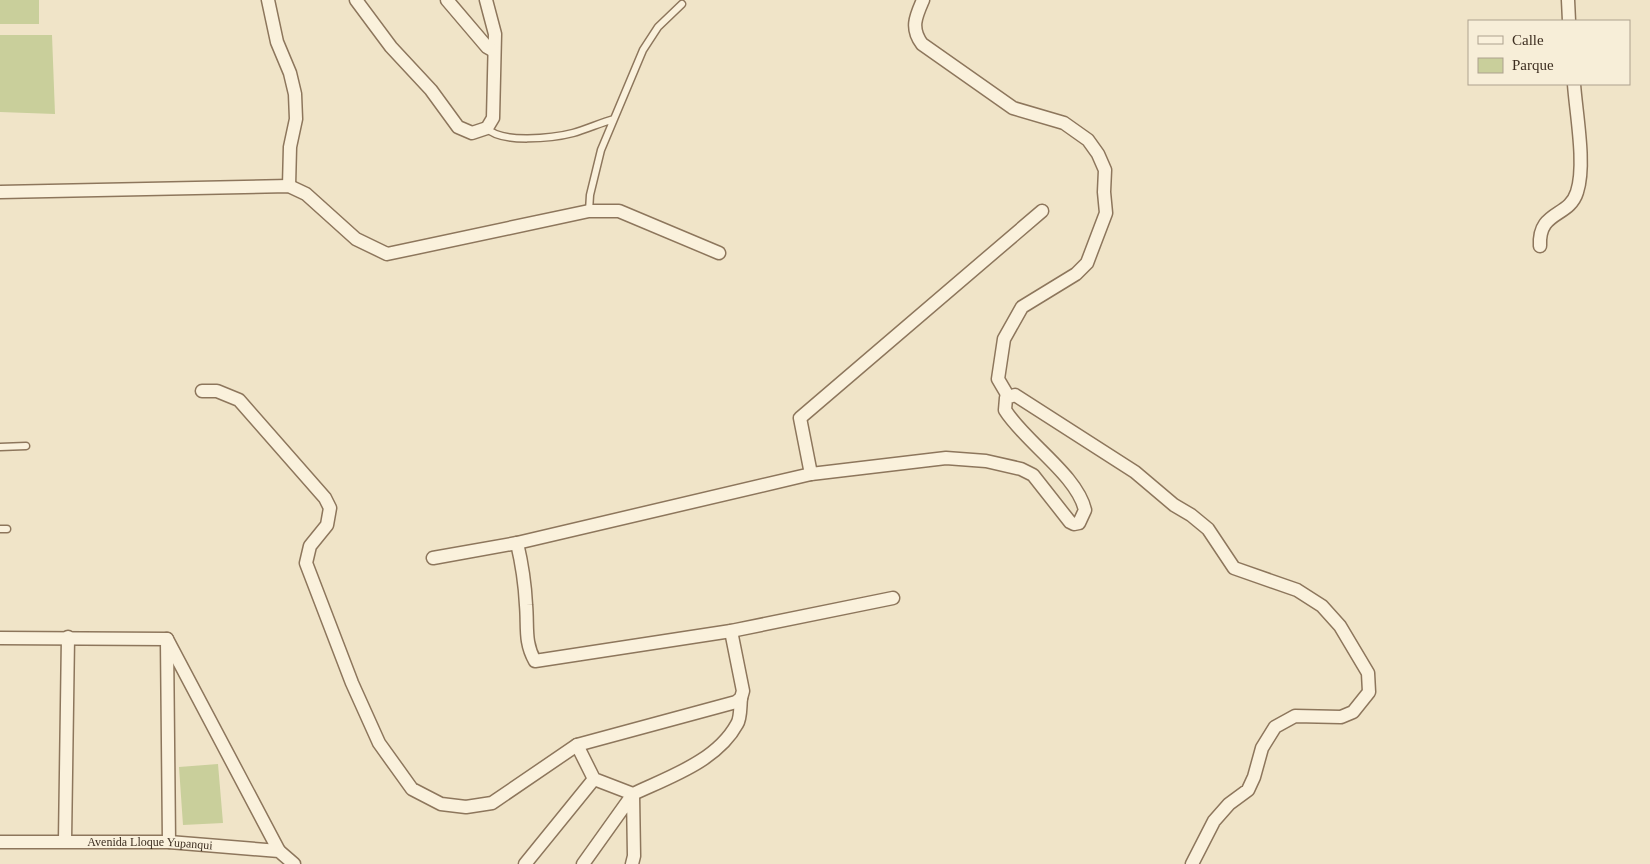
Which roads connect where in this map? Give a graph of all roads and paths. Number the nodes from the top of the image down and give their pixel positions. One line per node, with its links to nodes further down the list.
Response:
1 (261, 0): 8 (street)
2 (356, 0): 13 (street)
3 (447, 0): 10 (street)
4 (486, 0): 10 (street)
5 (923, 0): 21 (street)
6 (1568, 0): 9 (street)
7 (682, 4): 12 (lane)
8 (270, 6): 14 (street)
9 (1569, 20)
10 (494, 51): 13 (street)
11 (1574, 85): 18 (street)
12 (614, 119): 13 (lane); 16 (lane)
13 (487, 128)
14 (289, 186): 15 (street); 16 (street)
15 (0, 192)
16 (589, 211): 19 (street)
17 (1042, 211): 24 (street)
18 (1540, 246)
19 (719, 253)
20 (202, 391): 33 (street)
21 (1008, 396): 24 (street); 44 (street)
22 (26, 446): 23 (lane)
23 (0, 447)
24 (811, 474): 25 (street)
25 (517, 543): 26 (street); 28 (street)
26 (433, 558)
27 (893, 598): 28 (street)
28 (731, 631): 32 (street)
29 (68, 637): 30 (street); 31 (street); 36 (street)
30 (0, 638)
31 (167, 639): 38 (street); 39 (street)
32 (741, 698): 33 (street); 35 (street)
33 (577, 745): 34 (street)
34 (594, 779): 35 (street); 41 (street)
35 (633, 794): 42 (street); 43 (street)
36 (65, 841): 37 (street, Avenida Lloque Yupanqui); 38 (street, Avenida Lloque Yupanqui)
37 (0, 842)
38 (169, 842): 39 (street, Avenida Lloque Yupanqui)
39 (279, 851): 40 (street)
40 (294, 864)
41 (525, 864)
42 (583, 864)
43 (632, 864)
44 (1192, 864)

